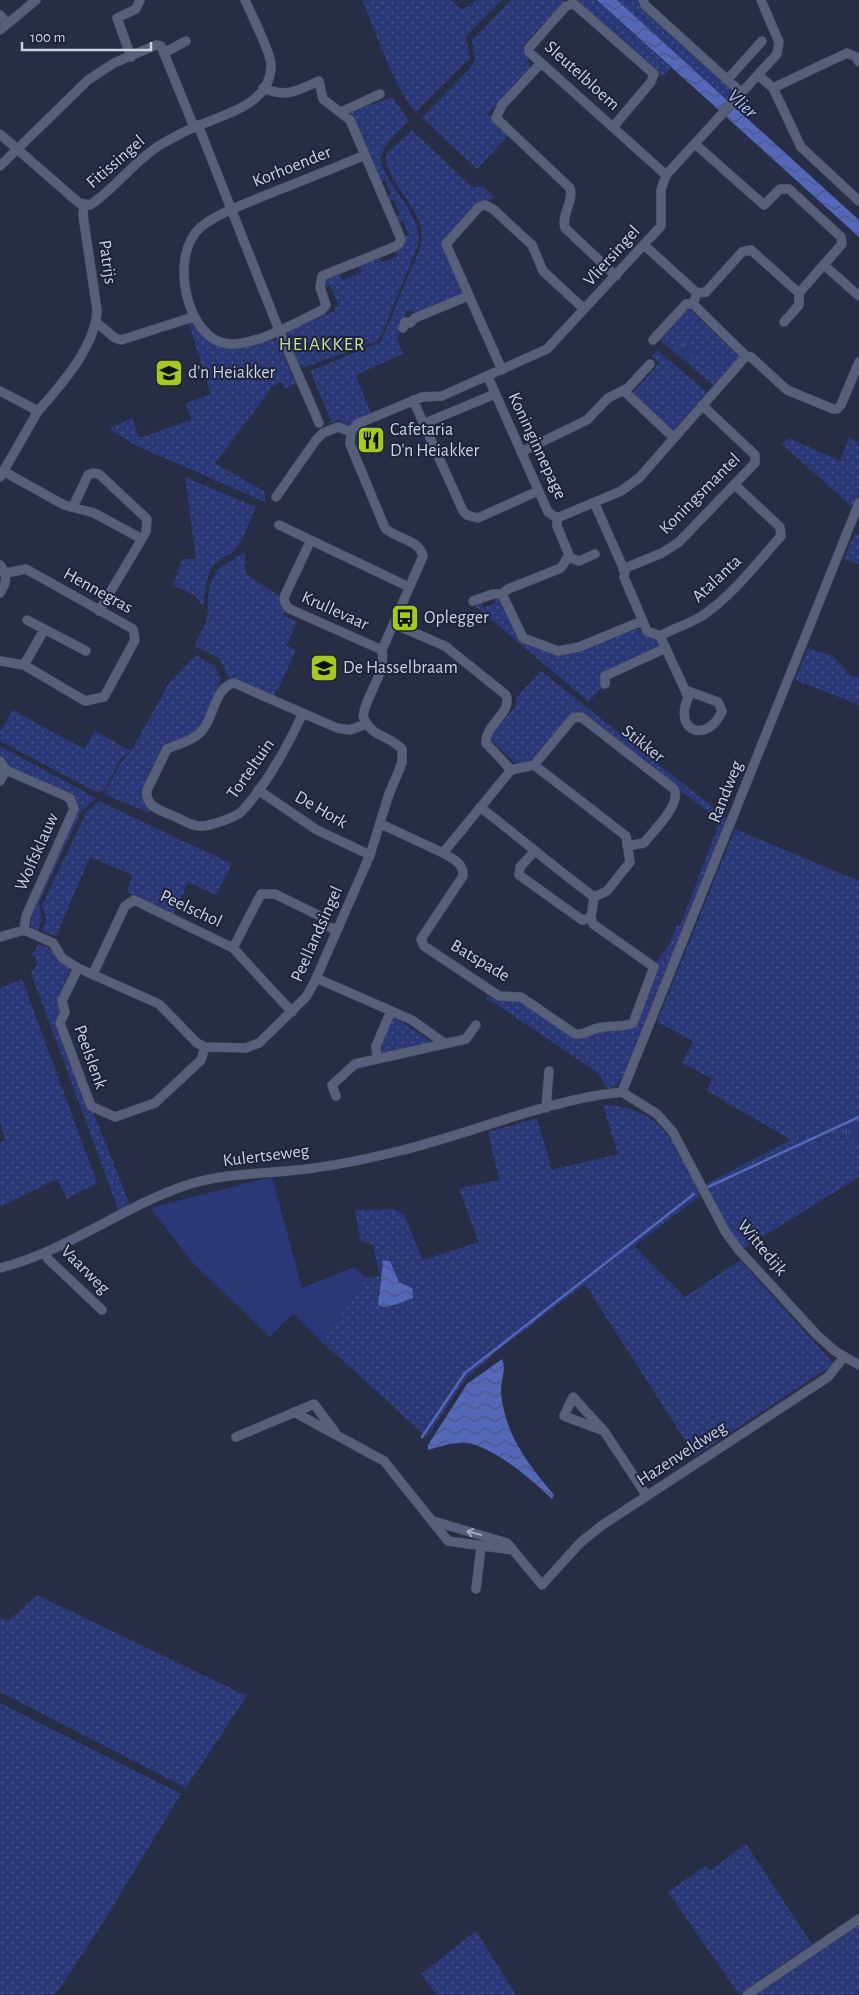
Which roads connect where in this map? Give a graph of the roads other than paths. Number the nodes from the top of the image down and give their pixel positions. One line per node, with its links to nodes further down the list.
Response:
1 (36, 0): 7 (street)
2 (140, 0): 11 (street)
3 (245, 0): 16 (street, Fitissingel)
4 (643, 0): 15 (street)
5 (760, 0): 14 (street, Vliersingel)
6 (0, 15): 7 (street)
7 (3, 27)
8 (186, 41): 10 (street)
9 (762, 41): 15 (street)
10 (164, 53): 11 (street); 21 (street)
11 (131, 56): 25 (street)
12 (859, 62): 17 (street)
13 (541, 63): 22 (street, Sleutelbloem); 22 (street, Sleutelbloem); 34 (street)
14 (758, 74): 17 (street); 18 (street, Vliersingel)
15 (727, 80): 18 (street)
16 (263, 88): 20 (street); 21 (street, Fitissingel)
17 (773, 88): 29 (street)
18 (742, 93): 24 (street, Vliersingel)
19 (380, 94): 20 (street)
20 (341, 112): 26 (street)
21 (196, 126): 30 (street, Fitissingel); 31 (street)
22 (613, 126): 28 (street, Sleutelbloem)
23 (0, 134): 25 (street, Fitissingel)
24 (695, 144): 28 (street, Vliersingel); 33 (street)
25 (18, 148): 27 (street); 30 (street, Fitissingel)
26 (365, 155): 31 (street, Korhoender); 45 (street)
27 (0, 166)
28 (666, 175): 32 (street, Vliersingel)
29 (859, 200)
30 (84, 205): 43 (street, Patrijs)
31 (231, 209): 41 (street, Korhoender); 45 (street)
32 (644, 245): 34 (street, Vliersingel); 35 (street)
33 (824, 265): 36 (street); 38 (street)
34 (616, 276): 40 (street, Vliersingel)
35 (697, 293): 36 (street); 39 (street)
36 (799, 293): 42 (street)
37 (468, 296): 40 (street); 44 (street); 50 (street)
38 (859, 296)
39 (693, 304): 46 (street); 47 (street)
40 (584, 310): 50 (street, Vliersingel)
41 (193, 317): 43 (street); 45 (street)
42 (784, 322)
43 (97, 323): 57 (street, Patrijs)
44 (403, 328)
45 (279, 330): 58 (street)
46 (653, 340)
47 (746, 356): 48 (street); 56 (street, Koninginnepage)
48 (859, 362)
49 (650, 364): 52 (street)
50 (502, 370): 51 (street, Vliersingel)
51 (488, 376): 54 (street, Koninginnepage); 55 (street, Vliersingel)
52 (623, 390): 61 (street); 62 (street)
53 (0, 391): 57 (street)
54 (495, 394): 59 (street); 62 (street, Koninginnepage)
55 (413, 400): 59 (street); 60 (street, Vliersingel)
56 (702, 405): 61 (street, Koninginnepage); 64 (street, Koningsmantel)
57 (38, 412): 63 (street, Patrijs)
58 (319, 423)
59 (423, 424): 65 (street)
60 (351, 432): 66 (street); 79 (street)
61 (674, 438): 67 (street, Koninginnepage)
62 (521, 452): 65 (street, Koninginnepage)
63 (2, 474): 69 (street)
64 (735, 485): 77 (street, Koningsmantel); 88 (street, Atalanta)
65 (538, 491): 70 (street, Koninginnepage)
66 (276, 497)
67 (594, 502): 70 (street, Koninginnepage); 77 (street)
68 (859, 503): 126 (street, Randweg)
69 (73, 507): 72 (street); 72 (street)
70 (557, 518): 75 (street)
71 (279, 525): 73 (street)
72 (142, 539): 83 (street)
73 (310, 542): 79 (street); 90 (street, Krullevaar)
74 (595, 554): 75 (street)
75 (568, 557): 81 (street)
76 (0, 565): 78 (street)
77 (624, 569): 85 (street)
78 (6, 573): 80 (street); 83 (street, Hennegras)
79 (409, 587): 86 (street)
80 (0, 593)
81 (502, 594): 82 (street); 85 (street)
82 (473, 601)
83 (100, 611): 93 (street, Hennegras)
84 (27, 620): 87 (street)
85 (642, 621): 88 (street)
86 (394, 624): 90 (street); 101 (street)
87 (44, 630): 91 (street); 93 (street)
88 (660, 636): 89 (street)
89 (666, 648): 94 (street); 95 (street)
90 (382, 650): 97 (street)
91 (86, 651)
92 (0, 661): 93 (street, Hennegras)
93 (24, 665)
94 (605, 684)
95 (685, 690): 95 (street)
96 (303, 714): 97 (street, Torteltuin); 103 (street, Torteltuin); 103 (street, Torteltuin)
97 (366, 724): 105 (street, Peellandsingel)
98 (0, 761): 100 (street)
99 (534, 764): 101 (street); 106 (street); 106 (street, Stikker)
100 (6, 770): 102 (street); 112 (street, Wolfsklauw)
101 (511, 770): 104 (street)
102 (0, 781)
103 (258, 790): 109 (street, De Hork)
104 (480, 807): 107 (street); 108 (street)
105 (381, 824): 108 (street); 109 (street, Peellandsingel)
106 (627, 846): 110 (street)
107 (534, 852): 110 (street); 111 (street)
108 (443, 853): 111 (street, Batspade)
109 (370, 855): 113 (street, Peellandsingel)
110 (594, 898): 111 (street)
111 (591, 918)
112 (24, 930): 114 (street); 116 (street)
113 (337, 930): 115 (street); 118 (street, Peellandsingel)
114 (0, 936)
115 (233, 948): 117 (street, Peelschol); 120 (street, Peelschol)
116 (78, 968): 117 (street); 123 (street, Peelslenk)
117 (93, 974): 123 (street)
118 (316, 978): 119 (street); 120 (street, Peellandsingel)
119 (391, 1011): 122 (street); 124 (street)
120 (292, 1012): 123 (street, Peellandsingel)
121 (476, 1025): 122 (street)
122 (444, 1043): 124 (street)
123 (205, 1047)
124 (377, 1058): 127 (street)
125 (549, 1070): 128 (street)
126 (622, 1092): 128 (street, Kulertseweg); 132 (street, Wittedijk)
127 (336, 1096)
128 (546, 1108): 129 (street, Kulertseweg)
129 (46, 1253): 130 (street, Kulertseweg); 131 (street, Vaarweg)
130 (0, 1268)
131 (102, 1310)
132 (844, 1357): 133 (street, Wittedijk); 138 (street, Hazenveldweg)
133 (859, 1365)
134 (294, 1412): 136 (street); 136 (street); 137 (street)
135 (604, 1431): 135 (street); 138 (street)
136 (339, 1436): 139 (street)
137 (236, 1437)
138 (646, 1496): 141 (street, Hazenveldweg)
139 (432, 1521): 140 (street); 141 (street, one-way to 139)
140 (481, 1547): 141 (street); 142 (street)
141 (514, 1550)
142 (476, 1589)
143 (859, 1919): 144 (street)
144 (747, 1995)

